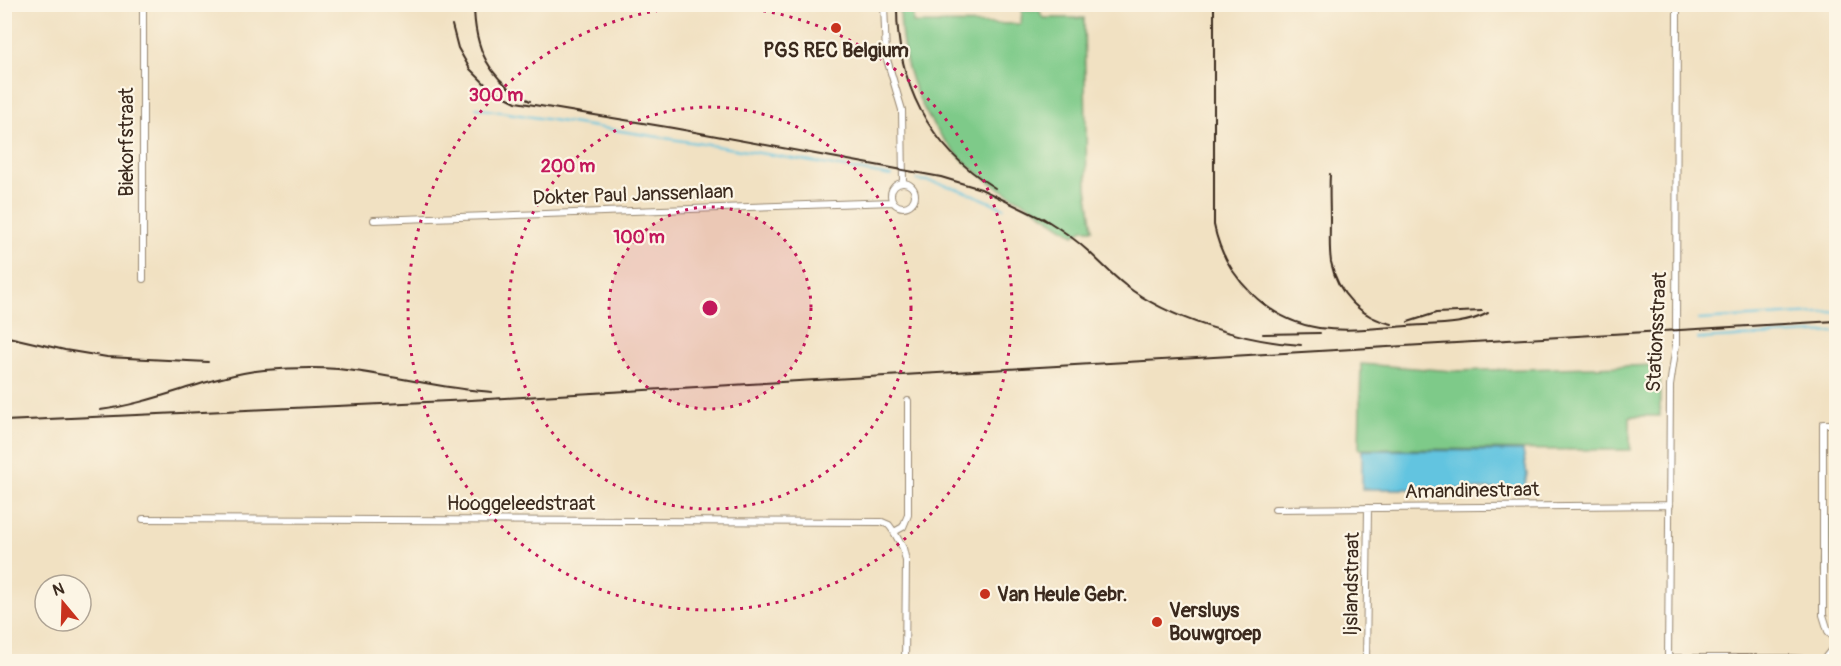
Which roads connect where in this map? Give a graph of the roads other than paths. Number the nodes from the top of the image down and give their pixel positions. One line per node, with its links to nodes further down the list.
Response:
1 (143, 4): 7 (street, Biekorfstraat)
2 (884, 4): 4 (street, Dokter Paul Janssenlaan)
3 (1677, 4): 10 (street, Stationsstraat)
4 (903, 183): 5 (street, Dokter Paul Janssenlaan); 5 (street, Dokter Paul Janssenlaan)
5 (893, 202): 6 (street, Dokter Paul Janssenlaan)
6 (374, 220)
7 (143, 279)
8 (908, 401): 14 (street)
9 (1836, 424): 15 (street)
10 (1670, 505): 12 (street, Amandinestraat); 17 (street, Stationsstraat)
11 (1275, 508): 12 (street, Amandinestraat)
12 (1368, 508): 19 (street, Ijslandstraat)
13 (143, 519): 14 (street, Hooggeleedstraat)
14 (894, 532): 18 (street)
15 (1836, 639)
16 (1836, 644): 21 (street)
17 (1668, 660): 20 (street)
18 (905, 662)
19 (1366, 662)
20 (1807, 662)
21 (1822, 662)

